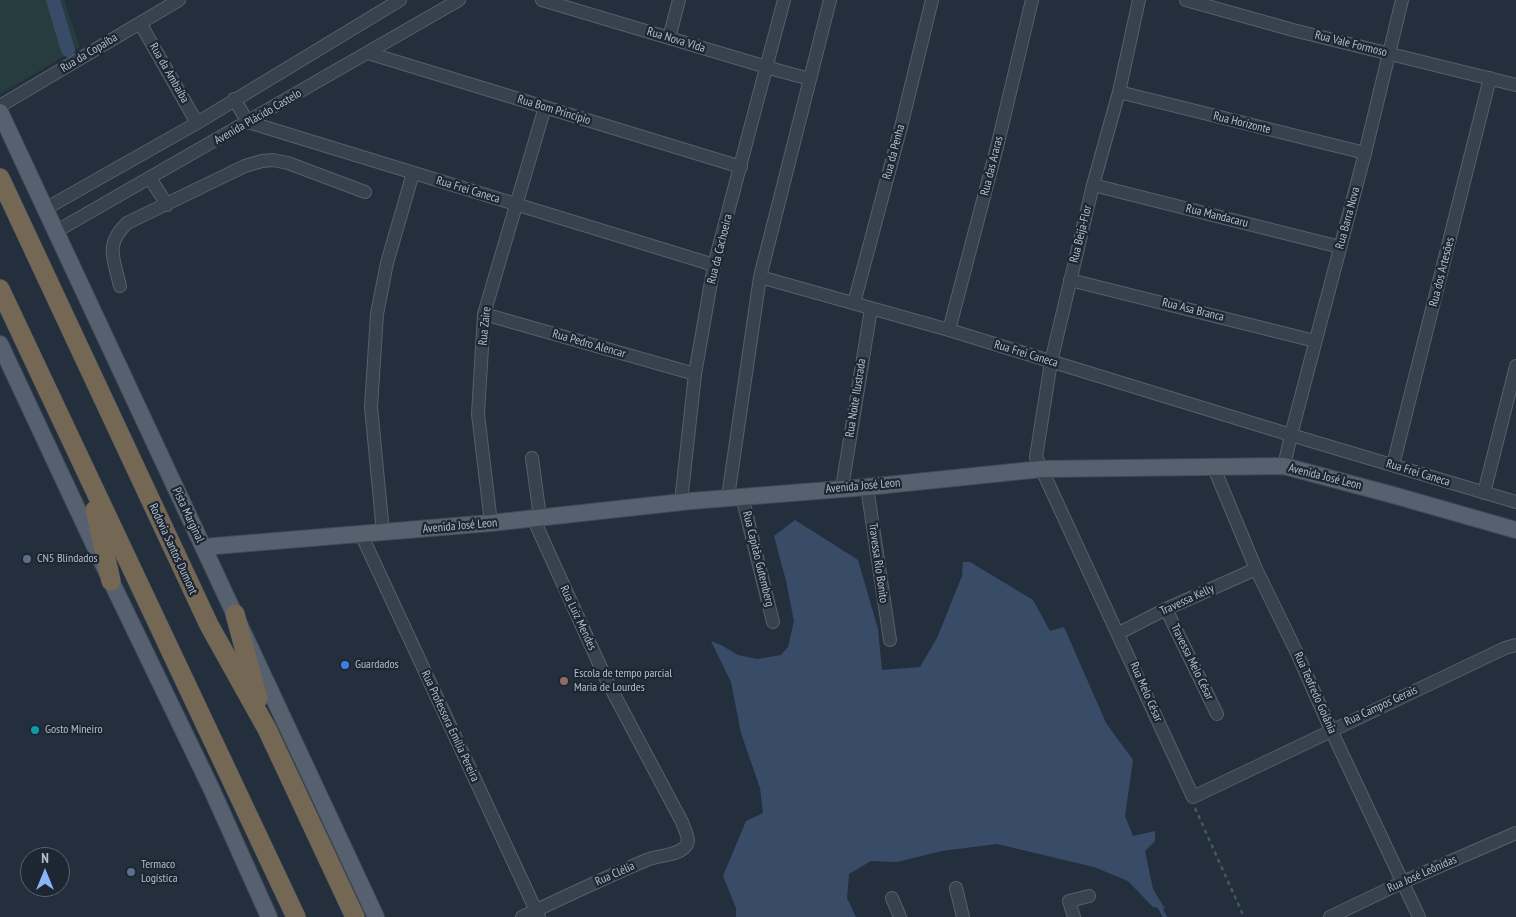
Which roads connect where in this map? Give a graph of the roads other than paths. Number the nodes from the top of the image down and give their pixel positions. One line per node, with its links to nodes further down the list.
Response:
1 (179, 0): 13 (street, Rua da Copaíba)
2 (400, 0): 22 (street)
3 (459, 0): 16 (street, Avenida Plácido Castelo)
4 (542, 0): 14 (street, Rua Nova VIda)
5 (679, 0): 14 (street)
6 (784, 0): 17 (street, Rua da Cachoeira)
7 (830, 0): 18 (street)
8 (932, 0): 45 (street, Rua da Penha)
9 (1032, 0): 48 (street, Rua das Araras)
10 (1139, 0): 21 (street, Rua Beija-Flor)
11 (1186, 0): 15 (street, Rua Vale Formoso)
12 (1402, 0): 15 (street, Rua Barra Nova)
13 (140, 23): 23 (street, Rua da Copaíba); 26 (street, Rua da Ambaíba)
14 (668, 38): 17 (street, Rua Nova VIda)
15 (1388, 52): 19 (street, Rua Vale Formoso); 28 (street, Rua Barra Nova)
16 (368, 53): 24 (street, Rua Bom Princípio); 27 (street, Avenida Plácido Castelo)
17 (765, 67): 18 (street, Rua Nova VIda); 29 (street, Rua da Cachoeira)
18 (808, 78): 41 (street)
19 (1490, 78): 20 (street, Rua Vale Formoso); 56 (street, Rua dos Artesões)
20 (1516, 85)
21 (1119, 92): 28 (street, Rua Horizonte); 33 (street, Rua Beija-Flor)
22 (234, 99): 26 (street); 27 (street)
23 (0, 106)
24 (545, 107): 29 (street, Rua Bom Princípio); 36 (street, Rua Zaire)
25 (0, 112): 37 (main road, Pista Marginal)
26 (197, 122): 37 (street)
27 (248, 122): 30 (street, Rua Frei Caneca); 32 (street, Avenida Plácido Castelo)
28 (1365, 153): 39 (street, Rua Barra Nova)
29 (740, 167): 40 (street, Rua da Cachoeira)
30 (414, 173): 36 (street, Rua Frei Caneca); 70 (street)
31 (0, 178): 82 (highway, Rodovia Santos Dumont)
32 (150, 178): 35 (street); 38 (street, Avenida Plácido Castelo)
33 (1093, 185): 39 (street, Rua Mandacaru); 42 (street, Rua Beija-Flor)
34 (365, 192): 35 (street)
35 (167, 205): 43 (street)
36 (516, 205): 40 (street, Rua Frei Caneca); 47 (street, Rua Zaire)
37 (45, 209): 38 (main road, Pista Marginal)
38 (56, 232): 72 (main road, Pista Marginal)
39 (1340, 247): 49 (street, Rua Barra Nova)
40 (714, 265): 53 (street, Rua da Cachoeira)
41 (760, 277): 45 (street, Rua Frei Caneca); 64 (street)
42 (1070, 280): 49 (street, Rua Asa Branca); 51 (street, Rua Beija-Flor)
43 (120, 286)
44 (0, 289): 60 (highway)
45 (854, 303): 46 (street, Rua Frei Caneca)
46 (870, 309): 48 (street, Rua Frei Caneca); 62 (street, Rua Noite Ilustrada)
47 (484, 314): 53 (street, Rua Pedro Alencar); 68 (street, Rua Zaire)
48 (949, 330): 51 (street, Rua Frei Caneca)
49 (1315, 342): 54 (street, Rua Barra Nova)
50 (0, 344): 74 (main road)
51 (1051, 362): 54 (street, Rua Frei Caneca); 59 (street, Rua Beija-Flor)
52 (1516, 366): 63 (street)
53 (695, 374): 65 (street, Rua da Cachoeira)
54 (1291, 435): 56 (street, Rua Frei Caneca); 57 (street)
55 (532, 458): 67 (street, Rua Luiz Mendes)
56 (1394, 465): 63 (street, Rua Frei Caneca)
57 (1284, 466): 58 (main road, Avenida José Leon); 69 (main road, Avenida José Leon)
58 (1214, 468): 59 (main road, Avenida José Leon); 73 (street, Rua Teofredo Goiânia)
59 (1042, 469): 61 (main road, Avenida José Leon); 78 (street, Rua Melo César)
60 (87, 475): 74 (highway); 87 (highway)
61 (867, 486): 62 (main road, Avenida José Leon); 79 (street, Travessa Rio Bonito)
62 (842, 488): 64 (main road, Avenida José Leon)
63 (1484, 493): 66 (street, Rua Frei Caneca)
64 (729, 497): 65 (main road, Avenida José Leon); 77 (street, Rua Capitão Gutemberg)
65 (686, 501): 67 (main road, Avenida José Leon)
66 (1516, 502)
67 (536, 518): 68 (main road, Avenida José Leon); 85 (street, Rua Luiz Mendes)
68 (491, 523): 70 (main road, Avenida José Leon)
69 (1516, 530)
70 (382, 532): 71 (main road, Avenida José Leon)
71 (361, 534): 72 (main road, Avenida José Leon); 92 (street, Rua Professora Emília Pereira)
72 (203, 547): 76 (main road, Pista Marginal)
73 (1256, 569): 75 (street, Travessa Kelly); 83 (street, Rua Teofredo Goiânia)
74 (111, 581): 93 (main road)
75 (1166, 610): 78 (street, Travessa Kelly); 81 (street, Travessa Melo César)
76 (235, 614): 82 (highway); 97 (main road, Pista Marginal)
77 (774, 622)
78 (1119, 633): 84 (street, Rua Melo César)
79 (890, 640)
80 (1516, 646): 83 (street, Rua Campos Gerais)
81 (1217, 714)
82 (267, 729): 96 (highway, Rodovia Santos Dumont)
83 (1331, 730): 84 (street, Rua Campos Gerais); 88 (street, Rua Teofredo Goiânia)
84 (1193, 797)
85 (682, 822): 92 (street, Rua Clélia)
86 (1516, 833): 88 (street, Rua José Leônidas)
87 (270, 861): 94 (highway); 95 (highway)
88 (1403, 882): 102 (street, Rua José Leônidas); 103 (street, Rua Teofredo Goiânia)
89 (956, 888): 100 (street)
90 (1089, 896): 101 (street)
91 (892, 898): 99 (street)
92 (538, 914): 98 (street, Rua Clélia)
93 (269, 917)
94 (288, 917)
95 (296, 917)
96 (355, 917)
97 (376, 917)
98 (522, 917)
99 (900, 917)
100 (963, 917)
101 (1074, 917)
102 (1330, 917)
103 (1419, 917)

